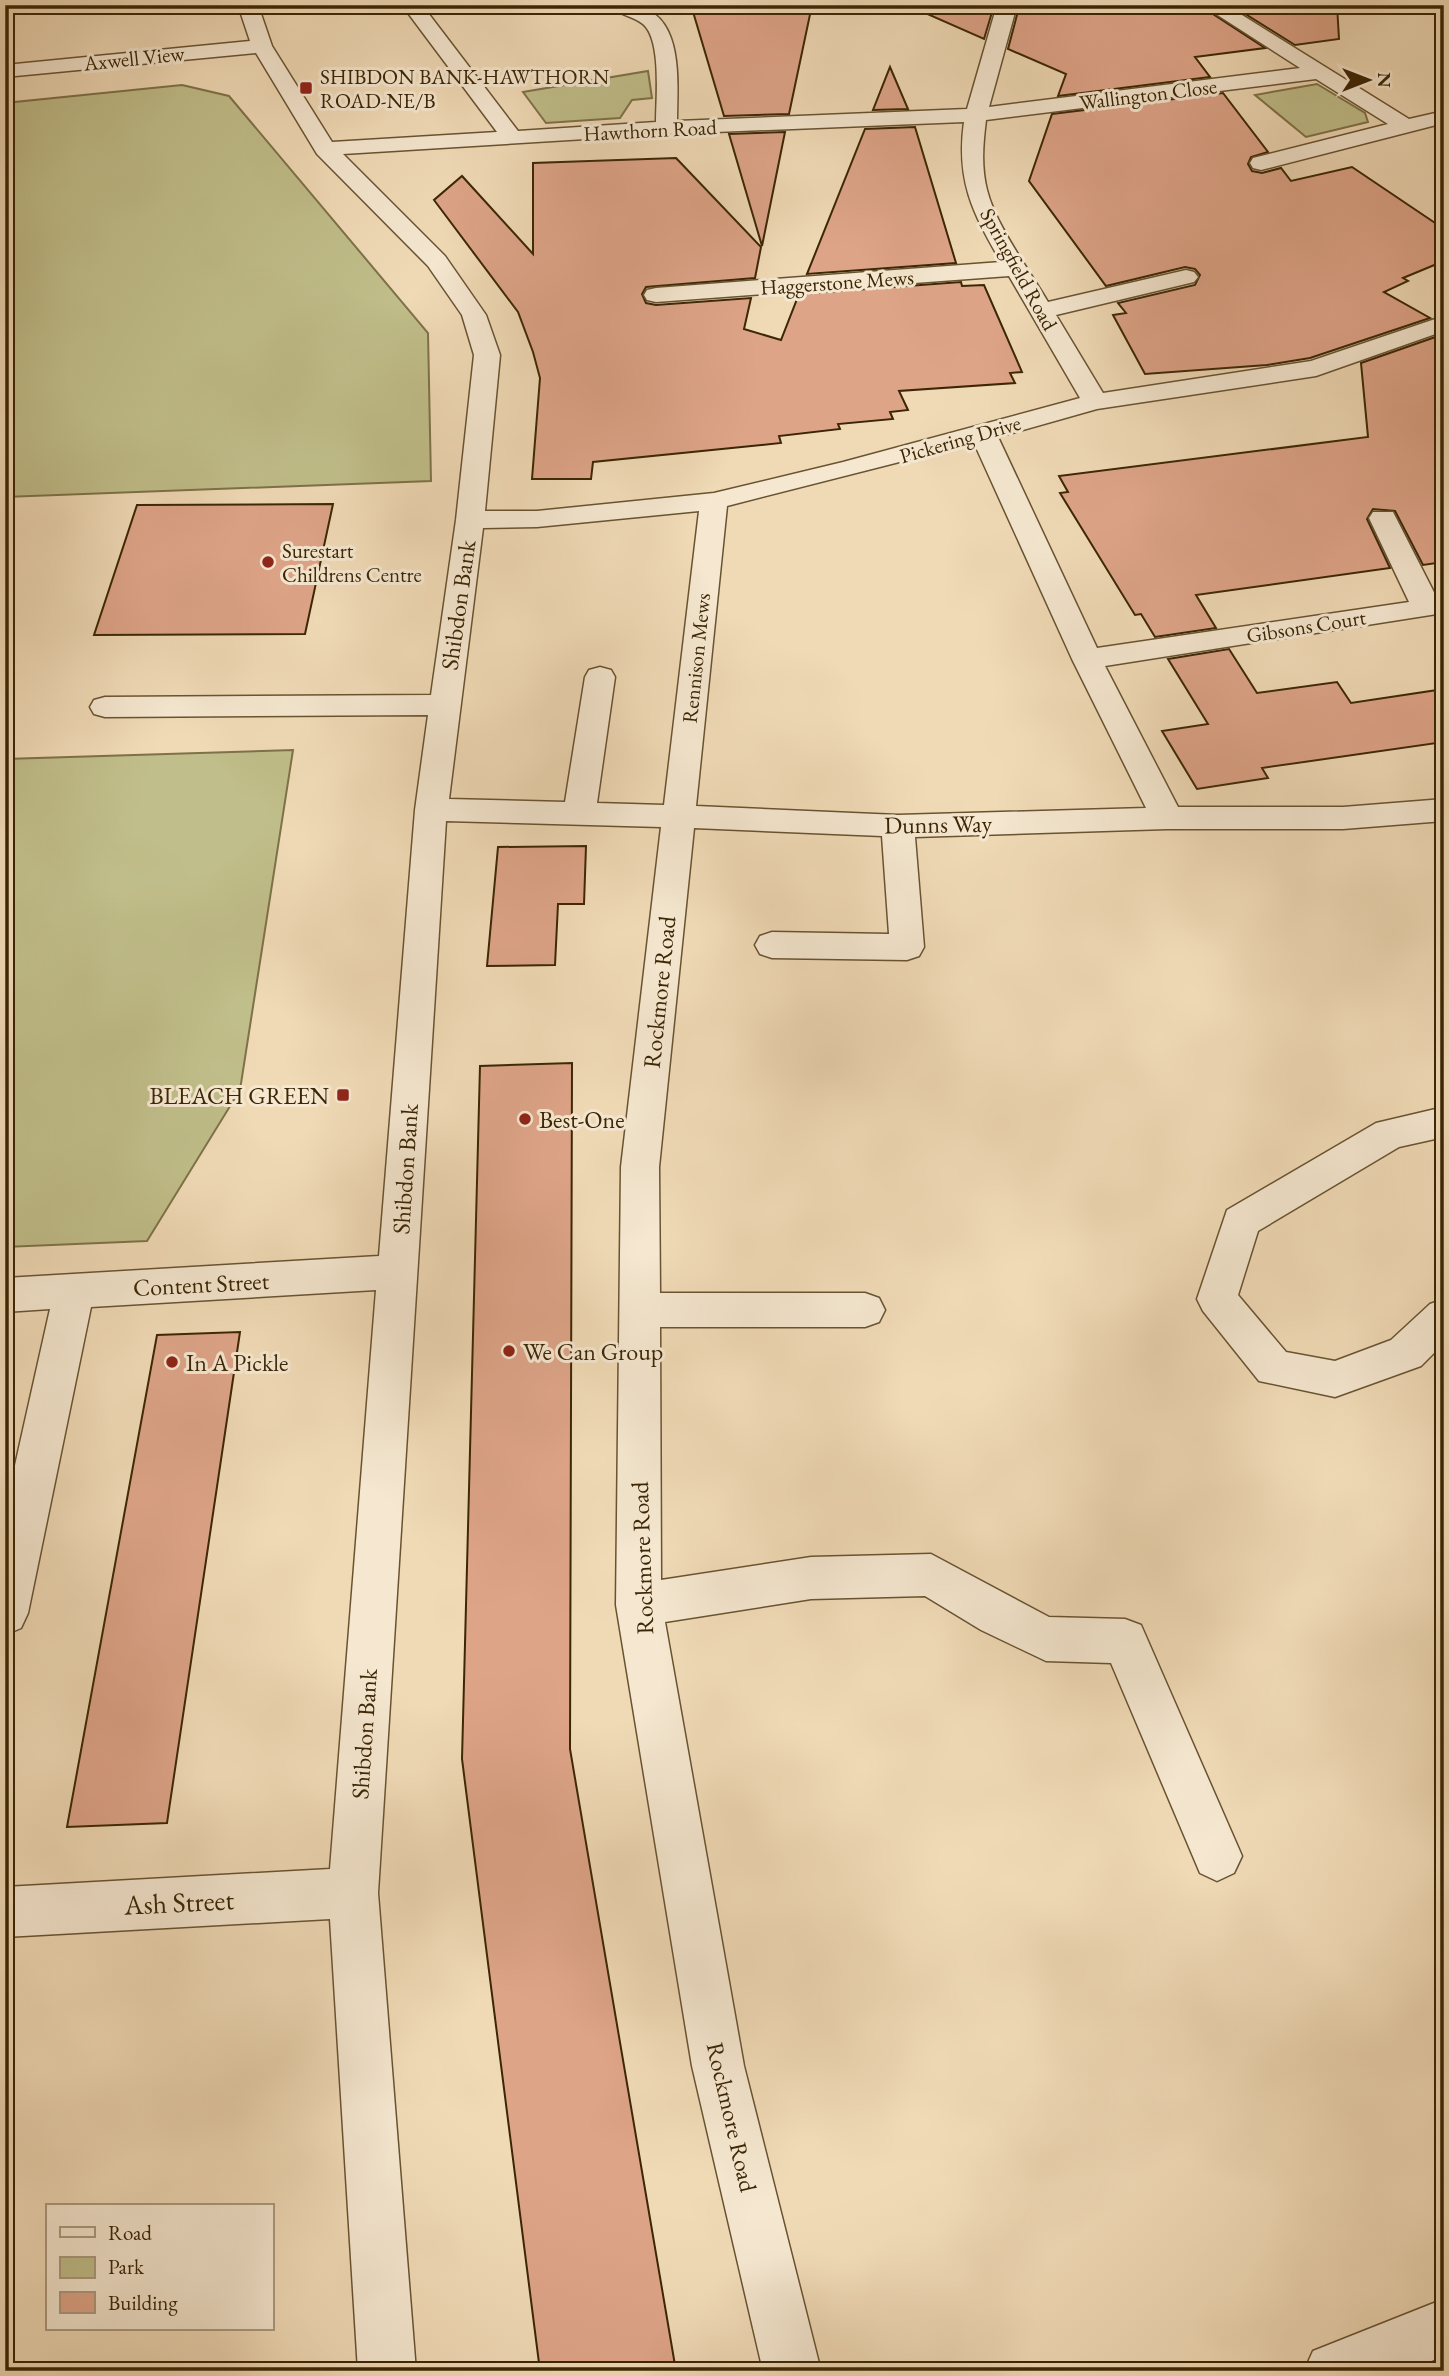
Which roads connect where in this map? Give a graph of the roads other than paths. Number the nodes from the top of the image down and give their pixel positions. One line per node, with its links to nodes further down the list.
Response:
1 (248, 5): 6 (street, Shibdon Bank)
2 (412, 5): 13 (street)
3 (619, 5): 12 (street)
4 (1007, 5): 9 (street, Springfield Road)
5 (1212, 5): 8 (street)
6 (262, 46): 7 (street, Axwell View); 14 (street, Shibdon Bank)
7 (5, 71)
8 (1320, 72): 9 (street, Wallington Close); 11 (street)
9 (976, 114): 12 (street, Hawthorn Road); 16 (street, Springfield Road)
10 (1444, 117): 11 (street)
11 (1406, 126): 15 (street)
12 (667, 128): 13 (street, Hawthorn Road)
13 (513, 138): 14 (street, Hawthorn Road)
14 (325, 149): 25 (street, Shibdon Bank)
15 (1261, 163)
16 (1018, 268): 18 (street, Haggerstone Mews); 19 (street, Springfield Road)
17 (1186, 277): 19 (street)
18 (656, 295)
19 (1043, 311): 21 (street, Springfield Road)
20 (1444, 323): 21 (street, Pickering Drive)
21 (1095, 401): 22 (street, Pickering Drive)
22 (982, 433): 23 (street, Pickering Drive); 26 (street)
23 (714, 501): 25 (street, Pickering Drive); 33 (street, Rennison Mews)
24 (1383, 518): 26 (street, Gibsons Court)
25 (470, 520): 28 (street, Shibdon Bank)
26 (1087, 659): 34 (street)
27 (600, 677): 32 (street)
28 (445, 705): 29 (street); 30 (street, Shibdon Bank)
29 (105, 707)
30 (431, 810): 32 (street, Dunns Way); 38 (street, Shibdon Bank)
31 (1444, 810): 34 (street, Dunns Way)
32 (579, 813): 33 (street, Dunns Way)
33 (678, 816): 35 (street, Dunns Way); 41 (street, Rockmore Road)
34 (1167, 818): 35 (street, Dunns Way)
35 (898, 826): 36 (street)
36 (772, 945)
37 (1444, 1122): 43 (street)
38 (397, 1272): 39 (street, Content Street); 47 (street, Shibdon Bank)
39 (74, 1291): 40 (street, Content Street); 44 (street)
40 (5, 1296)
41 (640, 1310): 42 (street); 45 (street, Rockmore Road)
42 (865, 1310)
43 (1444, 1316)
44 (7, 1596)
45 (639, 1605): 46 (street); 51 (street, Rockmore Road)
46 (1217, 1856)
47 (353, 1893): 48 (street, Ash Street); 50 (street, Shibdon Bank)
48 (5, 1912)
49 (1442, 2334): 52 (street)
50 (387, 2371)
51 (792, 2371)
52 (1334, 2371)

